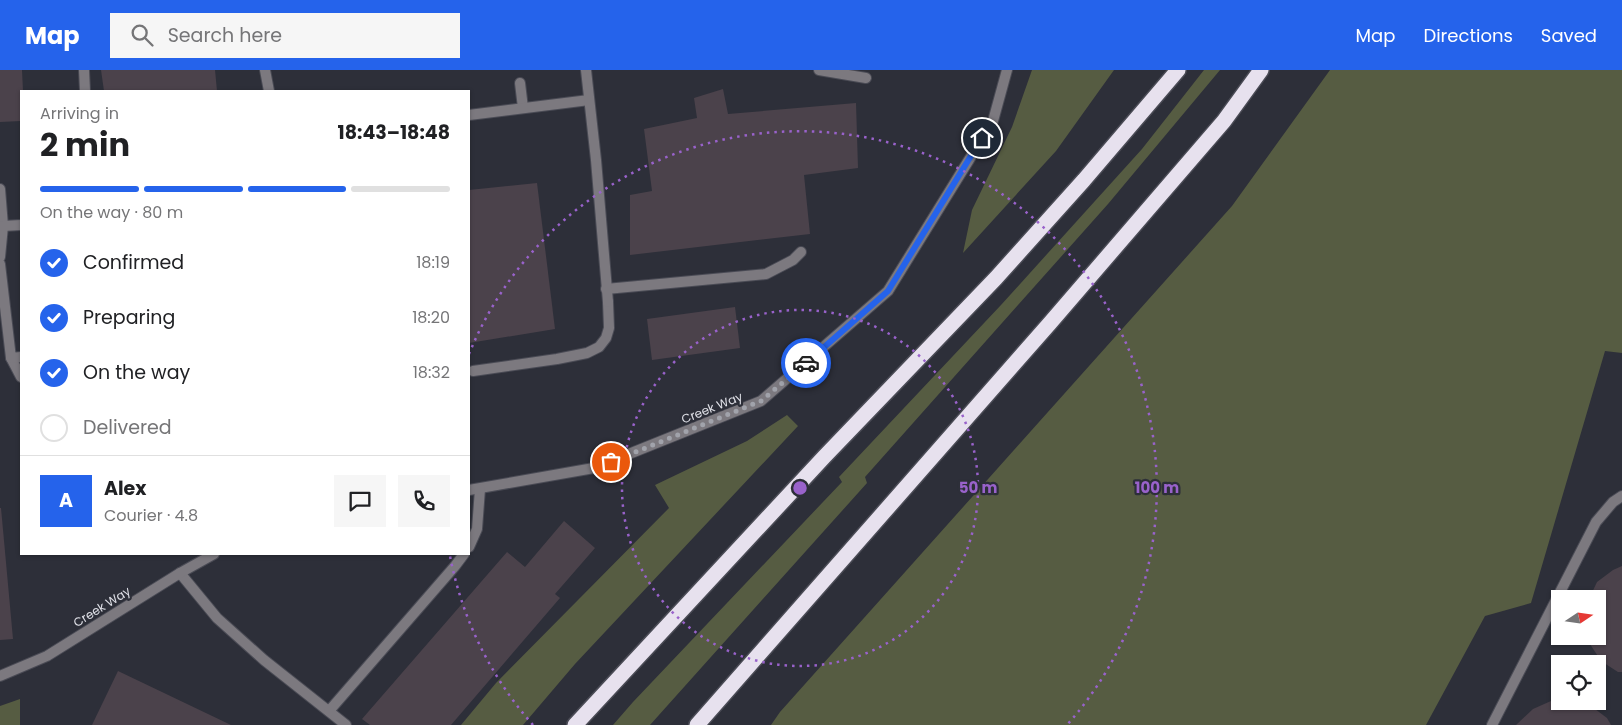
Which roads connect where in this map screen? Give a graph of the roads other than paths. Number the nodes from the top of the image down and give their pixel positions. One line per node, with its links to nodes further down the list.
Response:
1 (84, 70): 10 (street)
2 (265, 70): 11 (street)
3 (586, 70): 12 (street)
4 (819, 70): 8 (street)
5 (1007, 70): 25 (street, Creek Way)
6 (1178, 70): 35 (highway)
7 (1262, 70): 36 (highway)
8 (866, 78)
9 (520, 83): 13 (street)
10 (85, 90)
11 (269, 90)
12 (589, 100): 13 (street); 21 (street)
13 (523, 108): 14 (street)
14 (470, 114)
15 (0, 189): 17 (street)
16 (20, 225): 17 (street)
17 (3, 226): 19 (street)
18 (801, 252): 21 (street)
19 (0, 256)
20 (0, 264): 22 (street)
21 (606, 289): 23 (street)
22 (16, 358): 24 (street)
23 (472, 371)
24 (20, 373)
25 (480, 489): 26 (street, Creek Way); 28 (street)
26 (470, 490)
27 (1622, 496): 37 (street)
28 (470, 544)
29 (212, 555): 31 (street, Creek Way)
30 (463, 555): 33 (street)
31 (180, 573): 32 (street, Creek Way); 33 (street)
32 (0, 676)
33 (329, 711): 34 (street)
34 (346, 725)
35 (575, 725)
36 (697, 725)
37 (1492, 725)

